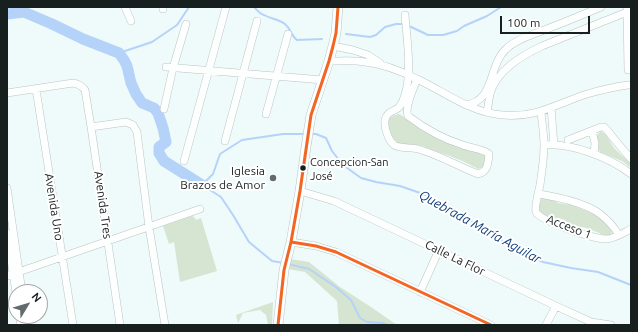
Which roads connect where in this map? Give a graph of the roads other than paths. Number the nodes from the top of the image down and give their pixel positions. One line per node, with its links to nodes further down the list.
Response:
1 (125, 7): 8 (street)
2 (226, 7): 20 (street)
3 (338, 7): 14 (main road)
4 (601, 7): 7 (street)
5 (627, 10): 11 (street); 19 (street)
6 (405, 15): 24 (street)
7 (583, 15): 11 (street); 12 (street)
8 (131, 21)
9 (257, 21): 21 (street)
10 (186, 24): 18 (street)
11 (587, 28): 15 (street)
12 (537, 33): 15 (street); 22 (street)
13 (288, 34): 23 (street)
14 (333, 46): 16 (main road); 17 (street)
15 (542, 46): 22 (street)
16 (329, 61): 17 (street); 26 (main road)
17 (384, 65): 24 (street)
18 (170, 68): 20 (street); 32 (street)
19 (628, 70)
20 (209, 71): 21 (street); 44 (street)
21 (243, 73): 23 (street); 39 (street)
22 (496, 74): 30 (street); 33 (street)
23 (276, 76): 26 (street); 35 (street)
24 (409, 76): 25 (street); 25 (street)
25 (418, 79): 30 (street)
26 (322, 80): 47 (main road)
27 (631, 85): 31 (street)
28 (36, 89): 29 (street); 36 (street, Avenida Tres); 57 (street, Avenida Uno)
29 (7, 93)
30 (466, 105): 33 (street)
31 (552, 108): 34 (street); 40 (street)
32 (164, 109)
33 (487, 112): 34 (street)
34 (541, 112): 41 (street, Acceso 1)
35 (266, 114)
36 (92, 127): 50 (street); 54 (street, Avenida Tres)
37 (592, 130): 38 (street); 42 (street); 43 (street)
38 (568, 140)
39 (225, 141)
40 (554, 144): 41 (street); 42 (street)
41 (544, 145): 48 (street, Acceso 1)
42 (594, 154): 45 (street)
43 (631, 159)
44 (184, 161)
45 (631, 174)
46 (7, 188): 58 (street)
47 (300, 191): 55 (main road); 56 (street, Calle La Flor)
48 (539, 194): 53 (street); 53 (street, Acceso 1)
49 (200, 209): 50 (street)
50 (150, 227): 54 (street); 65 (street)
51 (631, 229): 53 (street, Acceso 1)
52 (7, 233): 58 (street)
53 (619, 235)
54 (108, 240): 57 (street); 64 (street, Avenida Tres)
55 (291, 242): 61 (street); 66 (main road)
56 (439, 250): 61 (street); 62 (street, Calle La Flor)
57 (62, 257): 58 (street); 63 (street, Avenida Uno)
58 (13, 274): 59 (street); 60 (street)
59 (15, 284)
60 (18, 284)
61 (420, 292): 67 (street)
62 (556, 306): 68 (street); 69 (street, Calle La Flor)
63 (73, 325)
64 (120, 325)
65 (165, 325)
66 (278, 325)
67 (491, 325)
68 (546, 325)
69 (611, 325)

